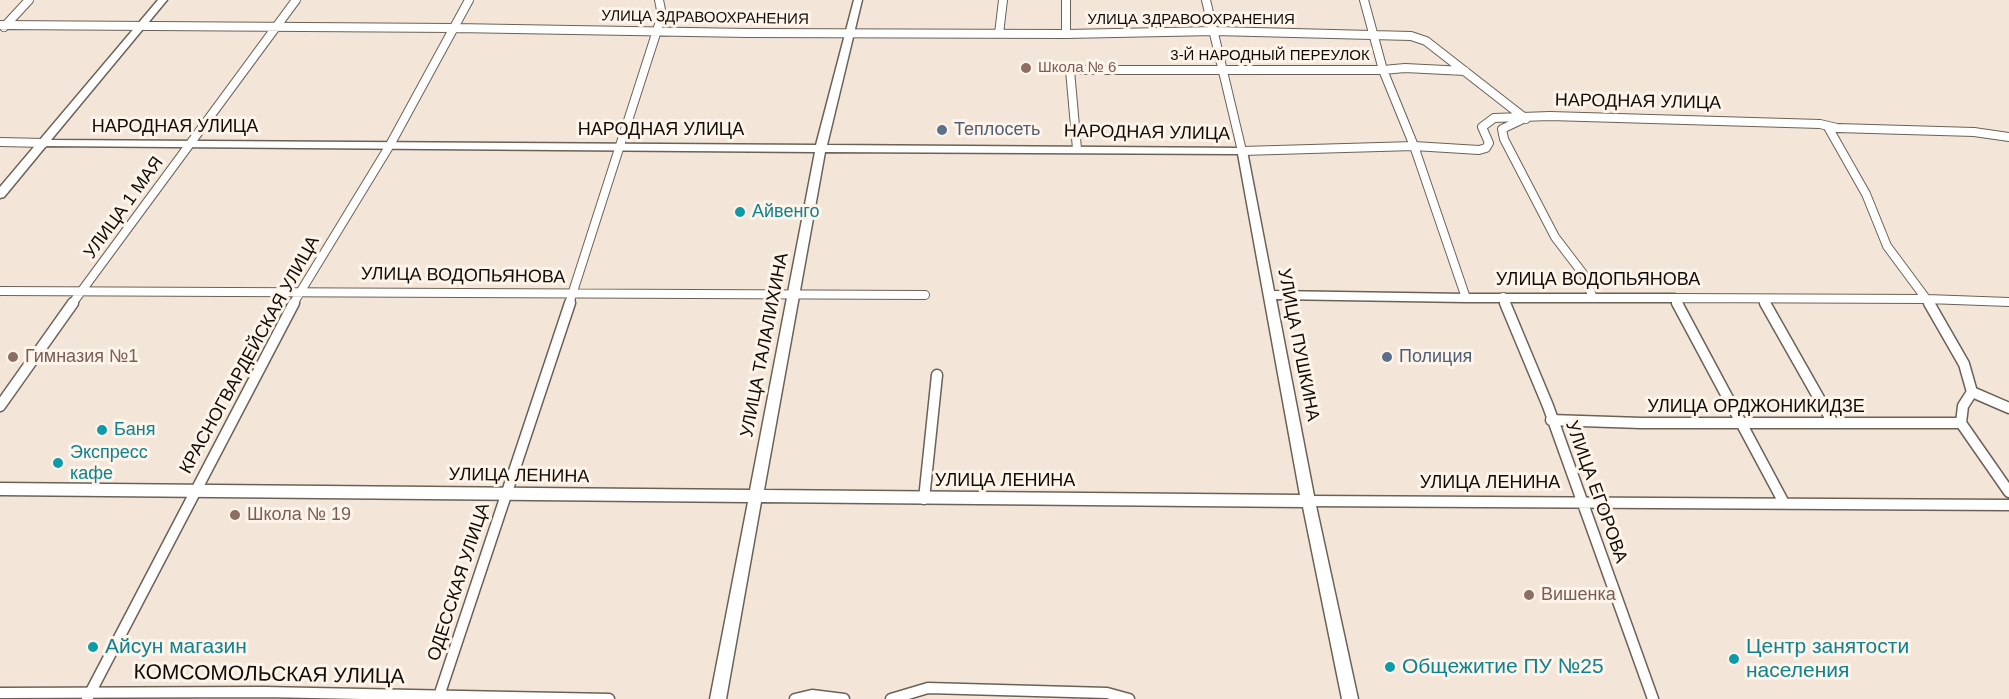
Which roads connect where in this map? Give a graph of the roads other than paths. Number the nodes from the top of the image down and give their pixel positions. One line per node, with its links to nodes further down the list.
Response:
1 (29, 0): 13 (street)
2 (163, 0): 11 (street)
3 (296, 0): 12 (street, УЛИЦА 1 МАЯ)
4 (470, 0): 14 (street, КРАСНОГВАРДЕЙСКАЯ УЛИЦА)
5 (659, 0): 15 (street, ОДЕССКАЯ УЛИЦА)
6 (858, 0): 17 (street, УЛИЦА ТАЛАЛИХИНА)
7 (1003, 0): 18 (street)
8 (1066, 0): 19 (street)
9 (1206, 0): 16 (street, УЛИЦА ПУШКИНА)
10 (1364, 0): 20 (street)
11 (142, 25): 12 (street, УЛИЦА ЗДРАВООХРАНЕНИЯ); 13 (street, УЛИЦА ЗДРАВООХРАНЕНИЯ); 28 (street)
12 (275, 26): 14 (street, УЛИЦА ЗДРАВООХРАНЕНИЯ); 29 (street, УЛИЦА 1 МАЯ)
13 (2, 27)
14 (455, 28): 15 (street, УЛИЦА ЗДРАВООХРАНЕНИЯ); 30 (street, КРАСНОГВАРДЕЙСКАЯ УЛИЦА)
15 (655, 31): 17 (street, УЛИЦА ЗДРАВООХРАНЕНИЯ); 31 (street, ОДЕССКАЯ УЛИЦА)
16 (1215, 32): 19 (street, УЛИЦА ЗДРАВООХРАНЕНИЯ); 20 (street, УЛИЦА ЗДРАВООХРАНЕНИЯ); 21 (street, УЛИЦА ПУШКИНА)
17 (852, 33): 18 (street, УЛИЦА ЗДРАВООХРАНЕНИЯ); 33 (street, УЛИЦА ТАЛАЛИХИНА)
18 (999, 34): 19 (street, УЛИЦА ЗДРАВООХРАНЕНИЯ)
19 (1066, 34)
20 (1376, 34): 22 (street); 23 (street, УЛИЦА ЗДРАВООХРАНЕНИЯ)
21 (1222, 69): 22 (street, 3-Й НАРОДНЫЙ ПЕРЕУЛОК); 34 (street, 3-Й НАРОДНЫЙ ПЕРЕУЛОК); 35 (street, УЛИЦА ПУШКИНА)
22 (1383, 70): 23 (street, 3-Й НАРОДНЫЙ ПЕРЕУЛОК); 32 (street)
23 (1470, 74): 24 (street)
24 (1526, 118): 25 (street, НАРОДНАЯ УЛИЦА); 32 (street, НАРОДНАЯ УЛИЦА); 46 (street)
25 (1828, 127): 26 (street, НАРОДНАЯ УЛИЦА); 49 (street)
26 (2009, 136)
27 (0, 142): 28 (street, НАРОДНАЯ УЛИЦА)
28 (44, 142): 29 (street, НАРОДНАЯ УЛИЦА); 36 (street)
29 (190, 143): 30 (street, НАРОДНАЯ УЛИЦА); 38 (street, УЛИЦА 1 МАЯ)
30 (390, 145): 31 (street, НАРОДНАЯ УЛИЦА); 39 (street, КРАСНОГВАРДЕЙСКАЯ УЛИЦА)
31 (619, 146): 33 (street, НАРОДНАЯ УЛИЦА); 40 (street, ОДЕССКАЯ УЛИЦА)
32 (1414, 146): 35 (street, НАРОДНАЯ УЛИЦА); 45 (street)
33 (821, 147): 34 (street, НАРОДНАЯ УЛИЦА); 41 (street, УЛИЦА ТАЛАЛИХИНА)
34 (1077, 149): 35 (street, НАРОДНАЯ УЛИЦА)
35 (1242, 151): 43 (street, УЛИЦА ПУШКИНА)
36 (0, 194)
37 (0, 291): 38 (street, УЛИЦА ВОДОПЬЯНОВА)
38 (81, 291): 39 (street, УЛИЦА ВОДОПЬЯНОВА); 53 (street, УЛИЦА 1 МАЯ)
39 (299, 293): 40 (street, УЛИЦА ВОДОПЬЯНОВА); 60 (street, КРАСНОГВАРДЕЙСКАЯ УЛИЦА)
40 (572, 295): 41 (street, УЛИЦА ВОДОПЬЯНОВА); 62 (street, ОДЕССКАЯ УЛИЦА)
41 (792, 295): 42 (street, УЛИЦА ВОДОПЬЯНОВА); 63 (street, УЛИЦА ТАЛАЛИХИНА)
42 (925, 295)
43 (1270, 295): 45 (street, УЛИЦА ВОДОПЬЯНОВА); 65 (street, УЛИЦА ПУШКИНА)
44 (1503, 297): 45 (street, УЛИЦА ВОДОПЬЯНОВА); 46 (street, УЛИЦА ВОДОПЬЯНОВА); 55 (street, УЛИЦА ЕГОРОВА)
45 (1466, 298)
46 (1593, 298): 47 (street, УЛИЦА ВОДОПЬЯНОВА)
47 (1675, 298): 48 (street, УЛИЦА ВОДОПЬЯНОВА); 56 (street)
48 (1763, 299): 49 (street, УЛИЦА ВОДОПЬЯНОВА); 57 (street)
49 (1927, 299): 50 (street, УЛИЦА ВОДОПЬЯНОВА); 52 (street)
50 (2009, 302)
51 (937, 375): 64 (street)
52 (1972, 392): 54 (street); 58 (street)
53 (0, 406)
54 (2009, 408)
55 (1551, 420): 56 (street, УЛИЦА ОРДЖОНИКИДЗЕ); 66 (street, УЛИЦА ЕГОРОВА)
56 (1742, 423): 57 (street, УЛИЦА ОРДЖОНИКИДЗЕ); 67 (street)
57 (1833, 423): 58 (street, УЛИЦА ОРДЖОНИКИДЗЕ)
58 (1961, 423): 61 (street)
59 (0, 489): 60 (street, УЛИЦА ЛЕНИНА)
60 (195, 492): 62 (street, УЛИЦА ЛЕНИНА); 70 (street, КРАСНОГВАРДЕЙСКАЯ УЛИЦА)
61 (2009, 492)
62 (505, 493): 63 (street, УЛИЦА ЛЕНИНА); 71 (street, ОДЕССКАЯ УЛИЦА)
63 (755, 498): 64 (street, УЛИЦА ЛЕНИНА); 73 (street, УЛИЦА ТАЛАЛИХИНА)
64 (924, 499): 65 (street, УЛИЦА ЛЕНИНА)
65 (1308, 501): 66 (street, УЛИЦА ЛЕНИНА); 78 (street, УЛИЦА ПУШКИНА)
66 (1582, 502): 67 (street, УЛИЦА ЛЕНИНА); 79 (street, УЛИЦА ЕГОРОВА)
67 (1784, 504): 68 (street, УЛИЦА ЛЕНИНА)
68 (2009, 505)
69 (0, 693): 70 (street, КОМСОМОЛЬСКАЯ УЛИЦА)
70 (89, 697): 71 (street, КОМСОМОЛЬСКАЯ УЛИЦА)
71 (438, 698): 72 (street, КОМСОМОЛЬСКАЯ УЛИЦА)
72 (609, 699)
73 (717, 699)
74 (795, 699): 75 (street)
75 (844, 699)
76 (891, 699): 77 (street)
77 (1129, 699)
78 (1350, 699)
79 (1653, 699)

